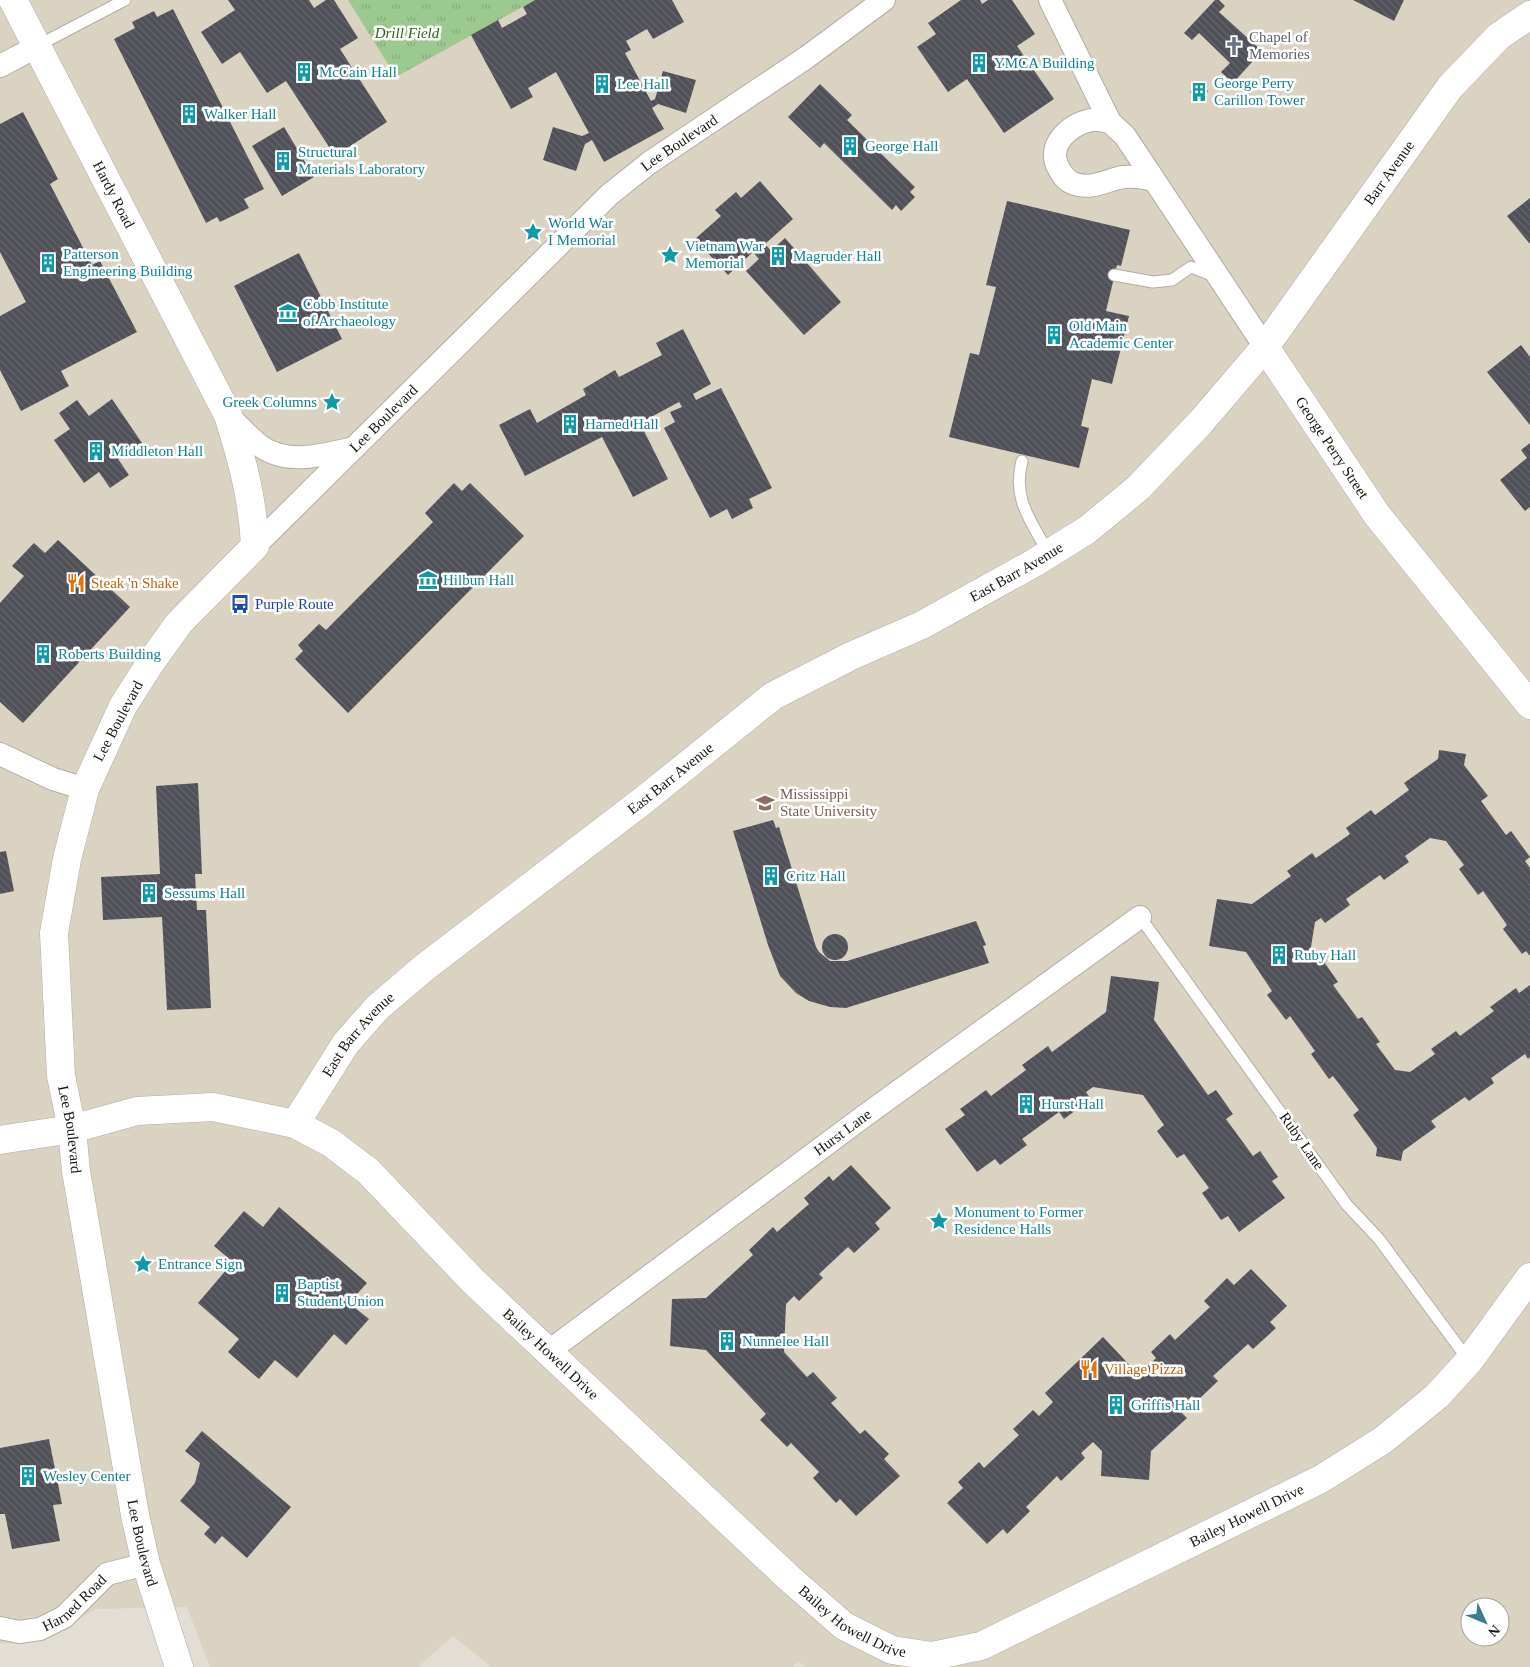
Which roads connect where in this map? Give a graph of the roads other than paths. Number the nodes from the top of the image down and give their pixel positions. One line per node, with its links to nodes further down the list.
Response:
1 (13, 0): 6 (street, Hardy Road)
2 (125, 0): 6 (lane)
3 (884, 0): 14 (street, Lee Boulevard)
4 (1050, 0): 8 (street, George Perry Street)
5 (1530, 15): 12 (street, Barr Avenue)
6 (36, 46): 7 (street); 13 (street, Hardy Road)
7 (0, 66)
8 (1110, 122): 9 (street, George Perry Street); 9 (street)
9 (1151, 178): 11 (street, George Perry Street)
10 (1114, 275): 11 (lane)
11 (1220, 278): 12 (street, George Perry Street)
12 (1265, 347): 17 (street, East Barr Avenue); 18 (street, George Perry Street)
13 (228, 415): 14 (street, Hardy Road); 16 (street, Hardy Road)
14 (354, 448): 16 (street, Lee Boulevard)
15 (1022, 460): 17 (lane)
16 (254, 546): 20 (street, Lee Boulevard)
17 (1049, 554): 22 (street, East Barr Avenue)
18 (1529, 702)
19 (0, 754): 20 (street)
20 (85, 789): 23 (street, Lee Boulevard)
21 (1140, 917): 26 (street, Hurst Lane); 27 (lane, Ruby Lane)
22 (295, 1124): 23 (street); 26 (street, Bailey Howell Drive)
23 (72, 1129): 24 (street); 28 (street, Lee Boulevard)
24 (0, 1140)
25 (1530, 1277): 27 (street, Bailey Howell Drive)
26 (549, 1351): 27 (street, Bailey Howell Drive)
27 (1469, 1361)
28 (146, 1564): 29 (street, Harned Road); 30 (street, Lee Boulevard)
29 (0, 1628)
30 (179, 1667)

